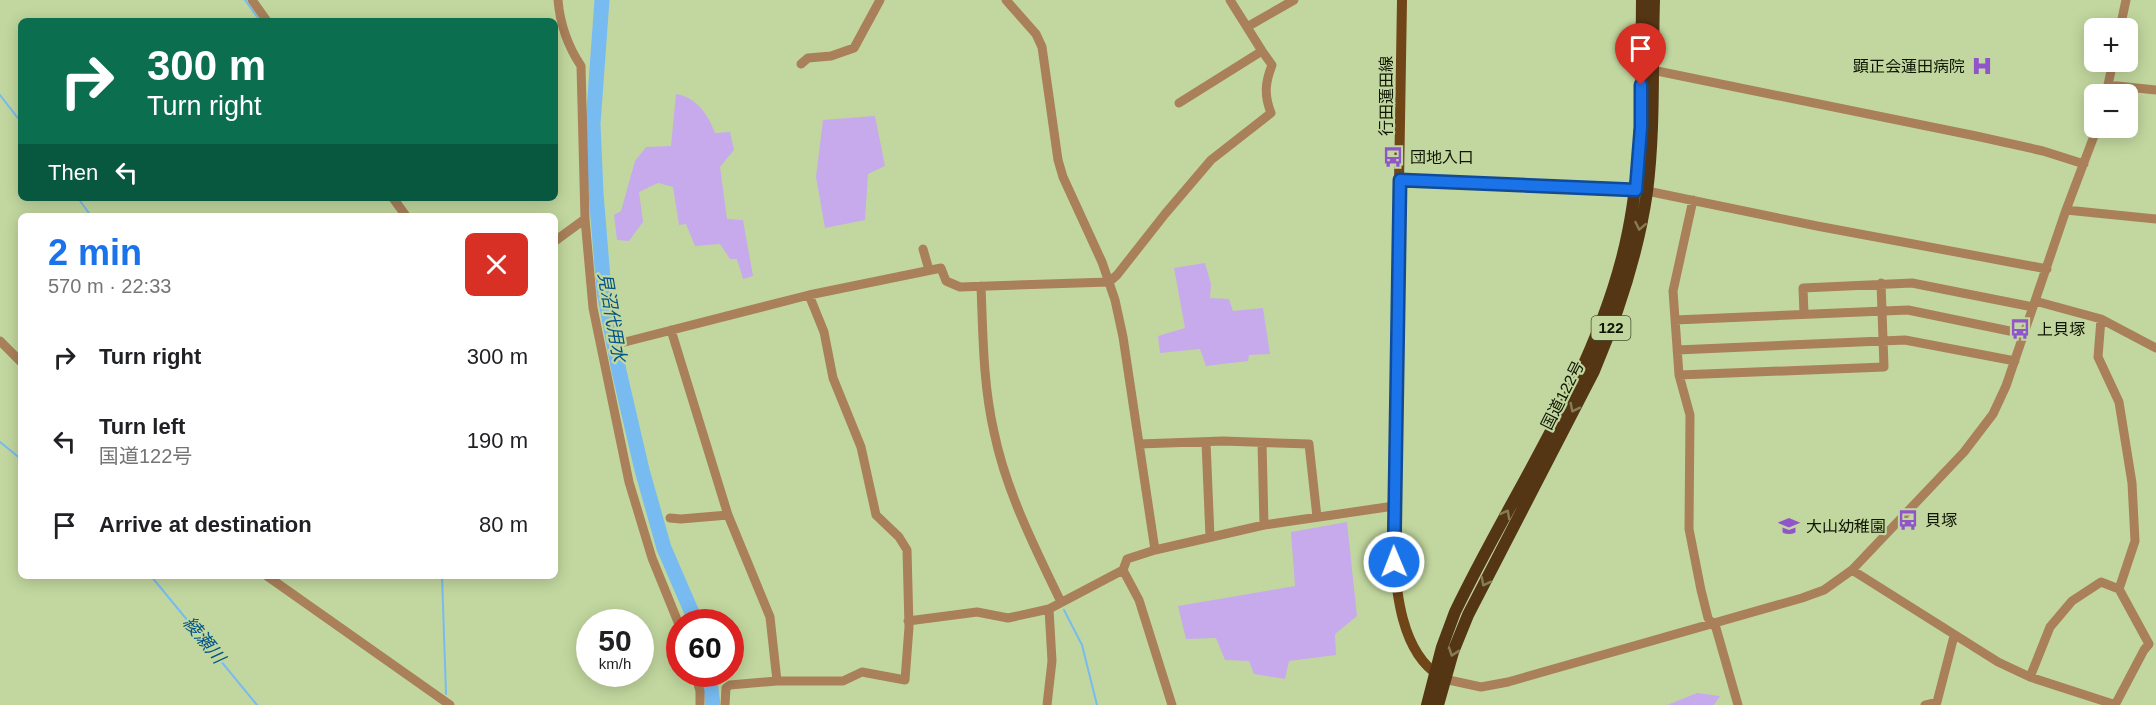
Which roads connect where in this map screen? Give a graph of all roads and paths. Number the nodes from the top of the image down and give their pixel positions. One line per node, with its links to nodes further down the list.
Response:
1 (252, 0): 11 (street)
2 (558, 0): 26 (street)
3 (880, 0): 15 (street)
4 (1006, 0): 32 (street)
5 (1230, 0): 13 (street)
6 (1294, 0): 13 (street)
7 (1402, 0): 22 (main road, 行田蓮田線)
8 (1642, 0): 23 (highway, 国道122号 / 122)
9 (1654, 0): 16 (highway, 国道122号 / 122)
10 (2126, 0): 12 (street)
11 (265, 18)
12 (2122, 18)
13 (1247, 27): 14 (street)
14 (1262, 51): 19 (street); 32 (street)
15 (801, 64)
16 (1652, 70): 21 (street); 23 (highway, 国道122号 / 122)
17 (2138, 90): 18 (street)
18 (2156, 90)
19 (1179, 103)
20 (2093, 138): 21 (street)
21 (2084, 164): 25 (street)
22 (1400, 180): 23 (street); 54 (main road, 行田蓮田線)
23 (1641, 191): 24 (street); 72 (highway, 国道122号 / 122)
24 (1693, 200): 30 (street); 40 (street)
25 (2066, 210): 27 (street); 30 (street)
26 (585, 219): 28 (street); 66 (street)
27 (2156, 219)
28 (558, 239)
29 (923, 249): 31 (street)
30 (2047, 269): 36 (street)
31 (929, 270): 34 (street); 35 (street)
32 (1109, 282): 34 (street); 53 (street)
33 (1881, 283): 36 (street); 37 (street); 38 (street)
34 (981, 286): 65 (street)
35 (809, 295): 41 (street); 68 (street)
36 (2034, 304): 39 (street); 42 (street)
37 (1882, 311): 38 (street); 42 (street); 43 (street)
38 (1804, 314): 40 (street)
39 (2101, 319): 46 (street); 64 (street)
40 (1675, 320): 47 (street)
41 (671, 330): 45 (street); 55 (street)
42 (2024, 334): 49 (street)
43 (1883, 340): 47 (street); 49 (street); 50 (street)
44 (0, 342): 48 (street)
45 (625, 342)
46 (2156, 348)
47 (1677, 350): 50 (street)
48 (18, 359)
49 (2015, 361): 62 (street)
50 (1679, 375): 69 (street)
51 (1206, 442): 52 (street); 53 (street); 59 (street)
52 (1262, 443): 56 (street); 58 (street)
53 (1139, 444): 60 (street)
54 (1394, 506): 56 (street); 72 (main road, 行田蓮田線)
55 (728, 514): 57 (street); 74 (street)
56 (1317, 517): 58 (street)
57 (670, 518)
58 (1264, 525): 59 (street)
59 (1210, 537): 60 (street)
60 (1155, 550): 61 (street)
61 (1123, 570): 65 (street); 80 (street)
62 (1852, 570): 69 (street); 70 (street)
63 (271, 579): 76 (street)
64 (2119, 589): 71 (street); 73 (street)
65 (1061, 602): 67 (street)
66 (673, 609)
67 (1049, 609): 68 (street); 79 (street)
68 (908, 621): 74 (street)
69 (1712, 624): 72 (street); 83 (street)
70 (1954, 636): 73 (street); 84 (street)
71 (2152, 641): 85 (street)
72 (1439, 676): 81 (highway, 122); 82 (highway, 122)
73 (2030, 677): 85 (street)
74 (777, 681): 78 (street)
75 (699, 687): 77 (street)
76 (450, 705)
77 (700, 705)
78 (725, 705)
79 (1047, 705)
80 (1172, 705)
81 (1427, 705)
82 (1438, 705)
83 (1738, 705)
84 (1925, 705)
85 (2116, 705)

